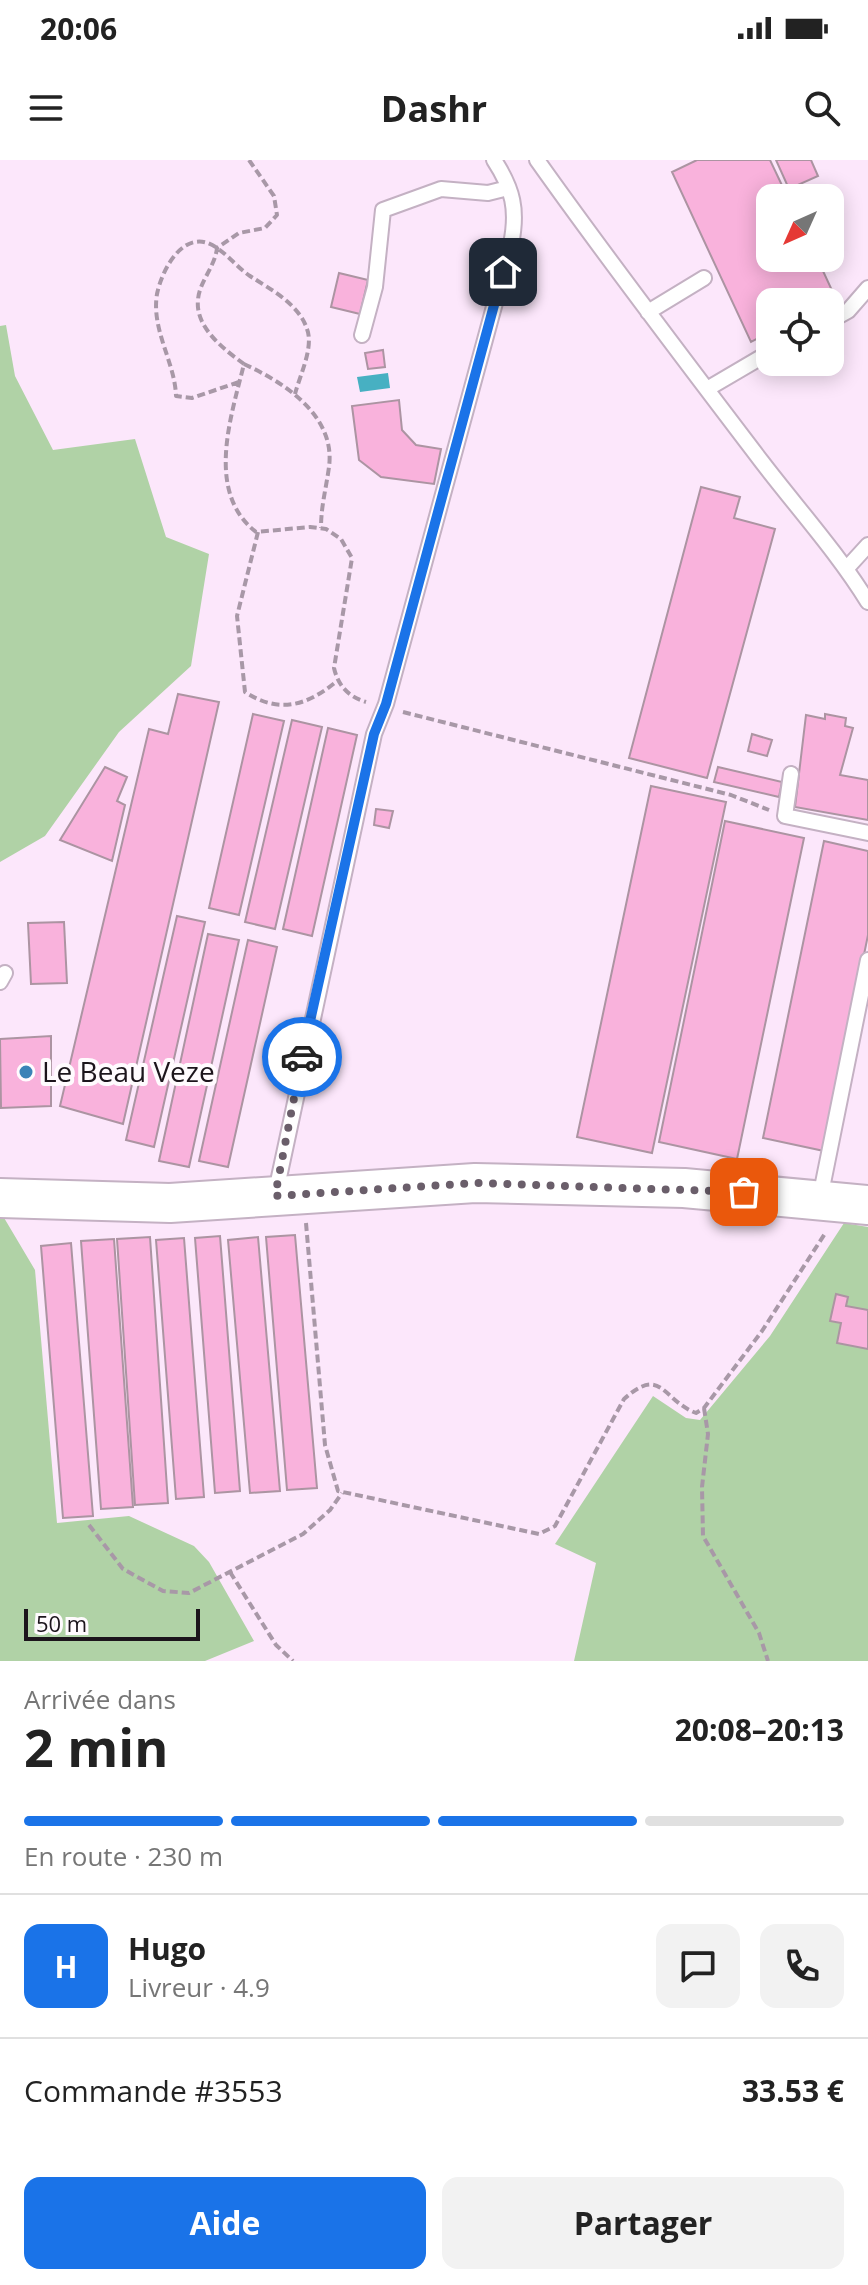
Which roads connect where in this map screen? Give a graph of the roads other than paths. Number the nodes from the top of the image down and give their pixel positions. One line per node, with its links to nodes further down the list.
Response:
1 (494, 160): 3 (lane)
2 (537, 160): 6 (lane)
3 (508, 188): 8 (lane); 17 (lane)
4 (704, 278): 6 (lane)
5 (868, 288): 7 (lane)
6 (648, 312): 10 (lane)
7 (844, 313)
8 (362, 335)
9 (756, 360): 10 (lane)
10 (707, 389): 12 (lane)
11 (868, 545): 12 (lane)
12 (847, 568): 13 (lane)
13 (868, 602)
14 (791, 774): 15 (lane)
15 (868, 833)
16 (868, 960): 19 (lane)
17 (289, 1196): 18 (main road); 19 (main road)
18 (0, 1198)
19 (843, 1202)

